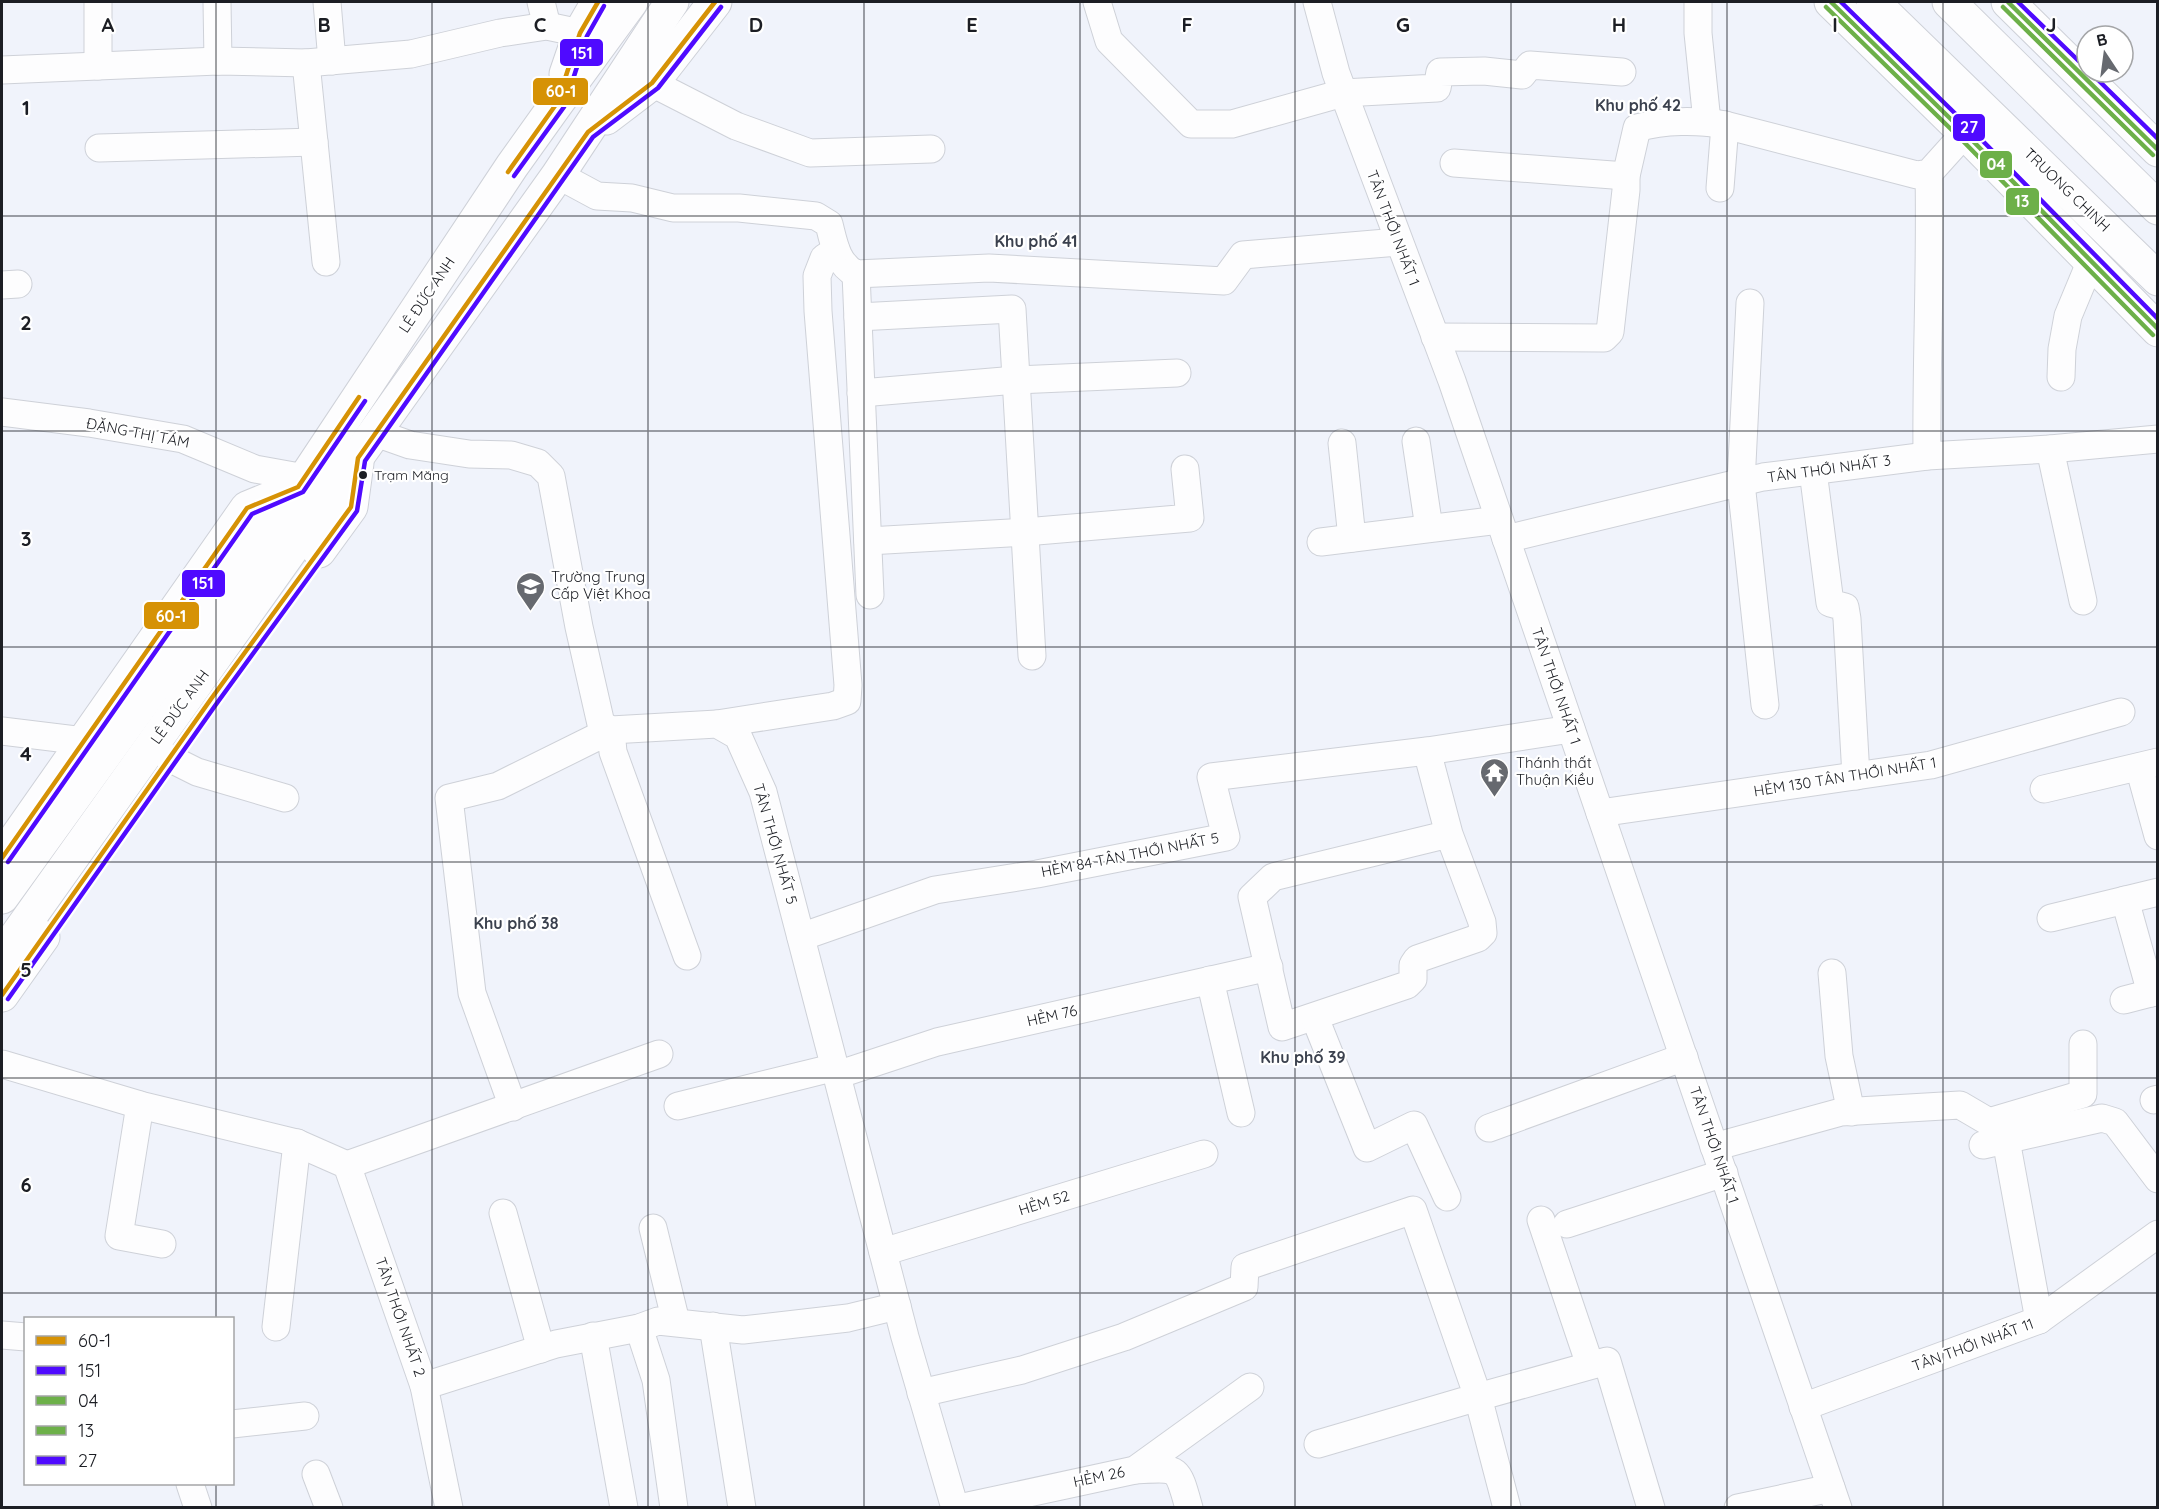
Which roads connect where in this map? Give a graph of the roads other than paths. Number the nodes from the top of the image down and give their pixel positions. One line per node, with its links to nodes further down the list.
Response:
1 (98, 2): 19 (street)
2 (217, 2): 17 (street)
3 (327, 2): 18 (street)
4 (598, 2): 16 (main road, LÊ ĐỨC ANH)
5 (631, 2): 24 (main road, LÊ ĐỨC ANH)
6 (672, 2): 26 (main road, LÊ ĐỨC ANH)
7 (715, 2): 22 (main road, LÊ ĐỨC ANH)
8 (1097, 2): 23 (street)
9 (1317, 2): 23 (street, TÂN THỚI NHẤT 1)
10 (1698, 2): 25 (street)
11 (1831, 2): 27 (main road)
12 (1873, 2): 43 (main road, TRUONG CHINH)
13 (1948, 2): 37 (main road)
14 (2008, 2): 31 (main road)
15 (544, 14): 16 (street); 18 (street)
16 (580, 33): 24 (main road, LÊ ĐỨC ANH)
17 (218, 61): 18 (street); 19 (street)
18 (319, 62): 28 (street)
19 (98, 66): 20 (street)
20 (2, 70)
21 (1622, 72): 23 (street)
22 (652, 83): 26 (main road, LÊ ĐỨC ANH); 30 (street)
23 (1343, 93): 38 (street, TÂN THỚI NHẤT 1)
24 (556, 102): 61 (main road, LÊ ĐỨC ANH)
25 (1716, 123): 33 (street); 35 (street); 36 (street)
26 (588, 132): 34 (main road, LÊ ĐỨC ANH)
27 (1965, 134): 33 (street); 41 (main road)
28 (314, 142): 29 (street); 40 (street)
29 (99, 148)
30 (931, 149)
31 (2157, 150)
32 (1454, 164): 35 (street)
33 (1929, 173): 58 (street)
34 (558, 175): 39 (street); 56 (main road, LÊ ĐỨC ANH)
35 (1626, 176): 47 (street)
36 (1720, 188)
37 (2157, 208)
38 (1398, 242): 42 (street); 47 (street, TÂN THỚI NHẤT 1)
39 (836, 250): 42 (street); 74 (street)
40 (326, 262)
41 (2090, 263): 46 (main road); 49 (street)
42 (856, 274): 45 (street)
43 (2157, 279)
44 (1750, 303): 62 (street)
45 (858, 317): 50 (street); 51 (street)
46 (2157, 330)
47 (1435, 338): 64 (street, TÂN THỚI NHẤT 1)
48 (1177, 373): 50 (street)
49 (2061, 377)
50 (1016, 380): 51 (street); 65 (street)
51 (861, 393): 67 (street)
52 (2, 412): 61 (street, ĐẶNG THỊ TÁM)
53 (2157, 439): 57 (street, TÂN THỚI NHẤT 3)
54 (1416, 441): 63 (street)
55 (1342, 443): 66 (street)
56 (367, 446): 76 (street); 80 (main road, LÊ ĐỨC ANH); 94 (main road, LÊ ĐỨC ANH)
57 (2050, 449): 58 (street, TÂN THỚI NHẤT 3); 70 (street)
58 (1927, 456): 60 (street, TÂN THỚI NHẤT 3)
59 (1185, 469): 65 (street)
60 (1813, 471): 62 (street, TÂN THỚI NHẤT 3); 82 (street)
61 (301, 483): 78 (main road); 90 (main road, LÊ ĐỨC ANH)
62 (1741, 483): 64 (street, TÂN THỚI NHẤT 3); 72 (street)
63 (1430, 528): 64 (street, TÂN THỚI NHẤT 3); 66 (street, TÂN THỚI NHẤT 3)
64 (1503, 530): 75 (street, TÂN THỚI NHẤT 1)
65 (1025, 531): 67 (street); 71 (street)
66 (1352, 538): 68 (street, TÂN THỚI NHẤT 3)
67 (868, 541): 69 (street)
68 (1321, 542)
69 (870, 595)
70 (2083, 601)
71 (1032, 656)
72 (1764, 705)
73 (2121, 712): 82 (street, HẺM 130 TÂN THỚI NHẤT 1)
74 (717, 724): 76 (street); 93 (street, TÂN THỚI NHẤT 5)
75 (1571, 729): 79 (street, HẺM 84 TÂN THỚI NHẤT 5); 85 (street, TÂN THỚI NHẤT 1)
76 (611, 730): 95 (street); 110 (street)
77 (2, 731): 78 (street)
78 (84, 741): 88 (main road)
79 (1427, 751): 86 (street); 93 (street, HẺM 84 TÂN THỚI NHẤT 5)
80 (169, 758): 84 (street); 100 (main road, LÊ ĐỨC ANH)
81 (2148, 764): 83 (street); 87 (street)
82 (1856, 776): 85 (street, HẺM 130 TÂN THỚI NHẤT 1)
83 (2044, 789)
84 (285, 798)
85 (1600, 813): 105 (street, TÂN THỚI NHẤT 1)
86 (1449, 834): 96 (street); 102 (street)
87 (2157, 836)
88 (2, 858)
89 (2157, 892): 91 (street)
90 (2, 897)
91 (2125, 900): 92 (street); 99 (street)
92 (2050, 918)
93 (801, 937): 107 (street, TÂN THỚI NHẤT 5)
94 (2, 956)
95 (687, 956)
96 (1269, 967): 98 (street, HẺM 76); 102 (street)
97 (1832, 973): 111 (street)
98 (1210, 980): 107 (street, HẺM 76); 112 (street)
99 (2154, 992): 101 (street)
100 (2, 995)
101 (2124, 1000)
102 (1315, 1018): 120 (street)
103 (2083, 1044): 111 (street)
104 (659, 1054): 110 (street)
105 (1684, 1057): 113 (street); 115 (street, TÂN THỚI NHẤT 1)
106 (2, 1064): 108 (street)
107 (836, 1071): 109 (street, HẺM 76); 127 (street, TÂN THỚI NHẤT 5)
108 (140, 1105): 114 (street); 126 (street)
109 (678, 1106)
110 (513, 1107): 117 (street)
111 (1851, 1112): 115 (street)
112 (1241, 1113)
113 (1489, 1128)
114 (297, 1143): 117 (street); 132 (street)
115 (1714, 1147): 118 (street, TÂN THỚI NHẤT 1)
116 (1204, 1154): 127 (street, HẺM 52)
117 (347, 1165): 139 (street, TÂN THỚI NHẤT 2)
118 (1724, 1173): 123 (street); 143 (street, TÂN THỚI NHẤT 1)
119 (2157, 1179): 129 (street)
120 (1447, 1197)
121 (503, 1213): 137 (street)
122 (1541, 1220): 138 (street)
123 (1568, 1224)
124 (653, 1228): 130 (street)
125 (2157, 1234): 129 (street, TÂN THỚI NHẤT 11)
126 (162, 1244)
127 (883, 1252): 128 (street, TÂN THỚI NHẤT 5)
128 (897, 1306): 131 (street, TÂN THỚI NHẤT 2); 141 (street, TÂN THỚI NHẤT 5)
129 (2039, 1320): 143 (street, TÂN THỚI NHẤT 11)
130 (675, 1322): 131 (street, TÂN THỚI NHẤT 2); 133 (street, TÂN THỚI NHẤT 2)
131 (713, 1326): 151 (street)
132 (276, 1327)
133 (639, 1328): 135 (street, TÂN THỚI NHẤT 2); 156 (street)
134 (2, 1335): 136 (street)
135 (593, 1336): 137 (street, TÂN THỚI NHẤT 2); 155 (street)
136 (24, 1337)
137 (541, 1349): 139 (street, TÂN THỚI NHẤT 2)
138 (1590, 1365): 142 (street); 161 (street)
139 (424, 1386): 154 (street)
140 (1250, 1386): 147 (street, HẺM 26)
141 (921, 1393): 142 (street); 157 (street, TÂN THỚI NHẤT 5)
142 (1478, 1397): 146 (street); 160 (street)
143 (1803, 1407): 150 (street, TÂN THỚI NHẤT 1)
144 (305, 1416): 145 (street)
145 (234, 1424)
146 (1318, 1444)
147 (1135, 1470): 158 (street, HẺM 26); 159 (street)
148 (316, 1474): 153 (street)
149 (190, 1485): 152 (street)
150 (1834, 1498): 162 (street)
151 (734, 1506)
152 (198, 1508)
153 (329, 1508)
154 (449, 1508)
155 (624, 1508)
156 (674, 1508)
157 (954, 1508)
158 (959, 1508)
159 (1189, 1508)
160 (1507, 1508)
161 (1651, 1508)
162 (1738, 1508)

